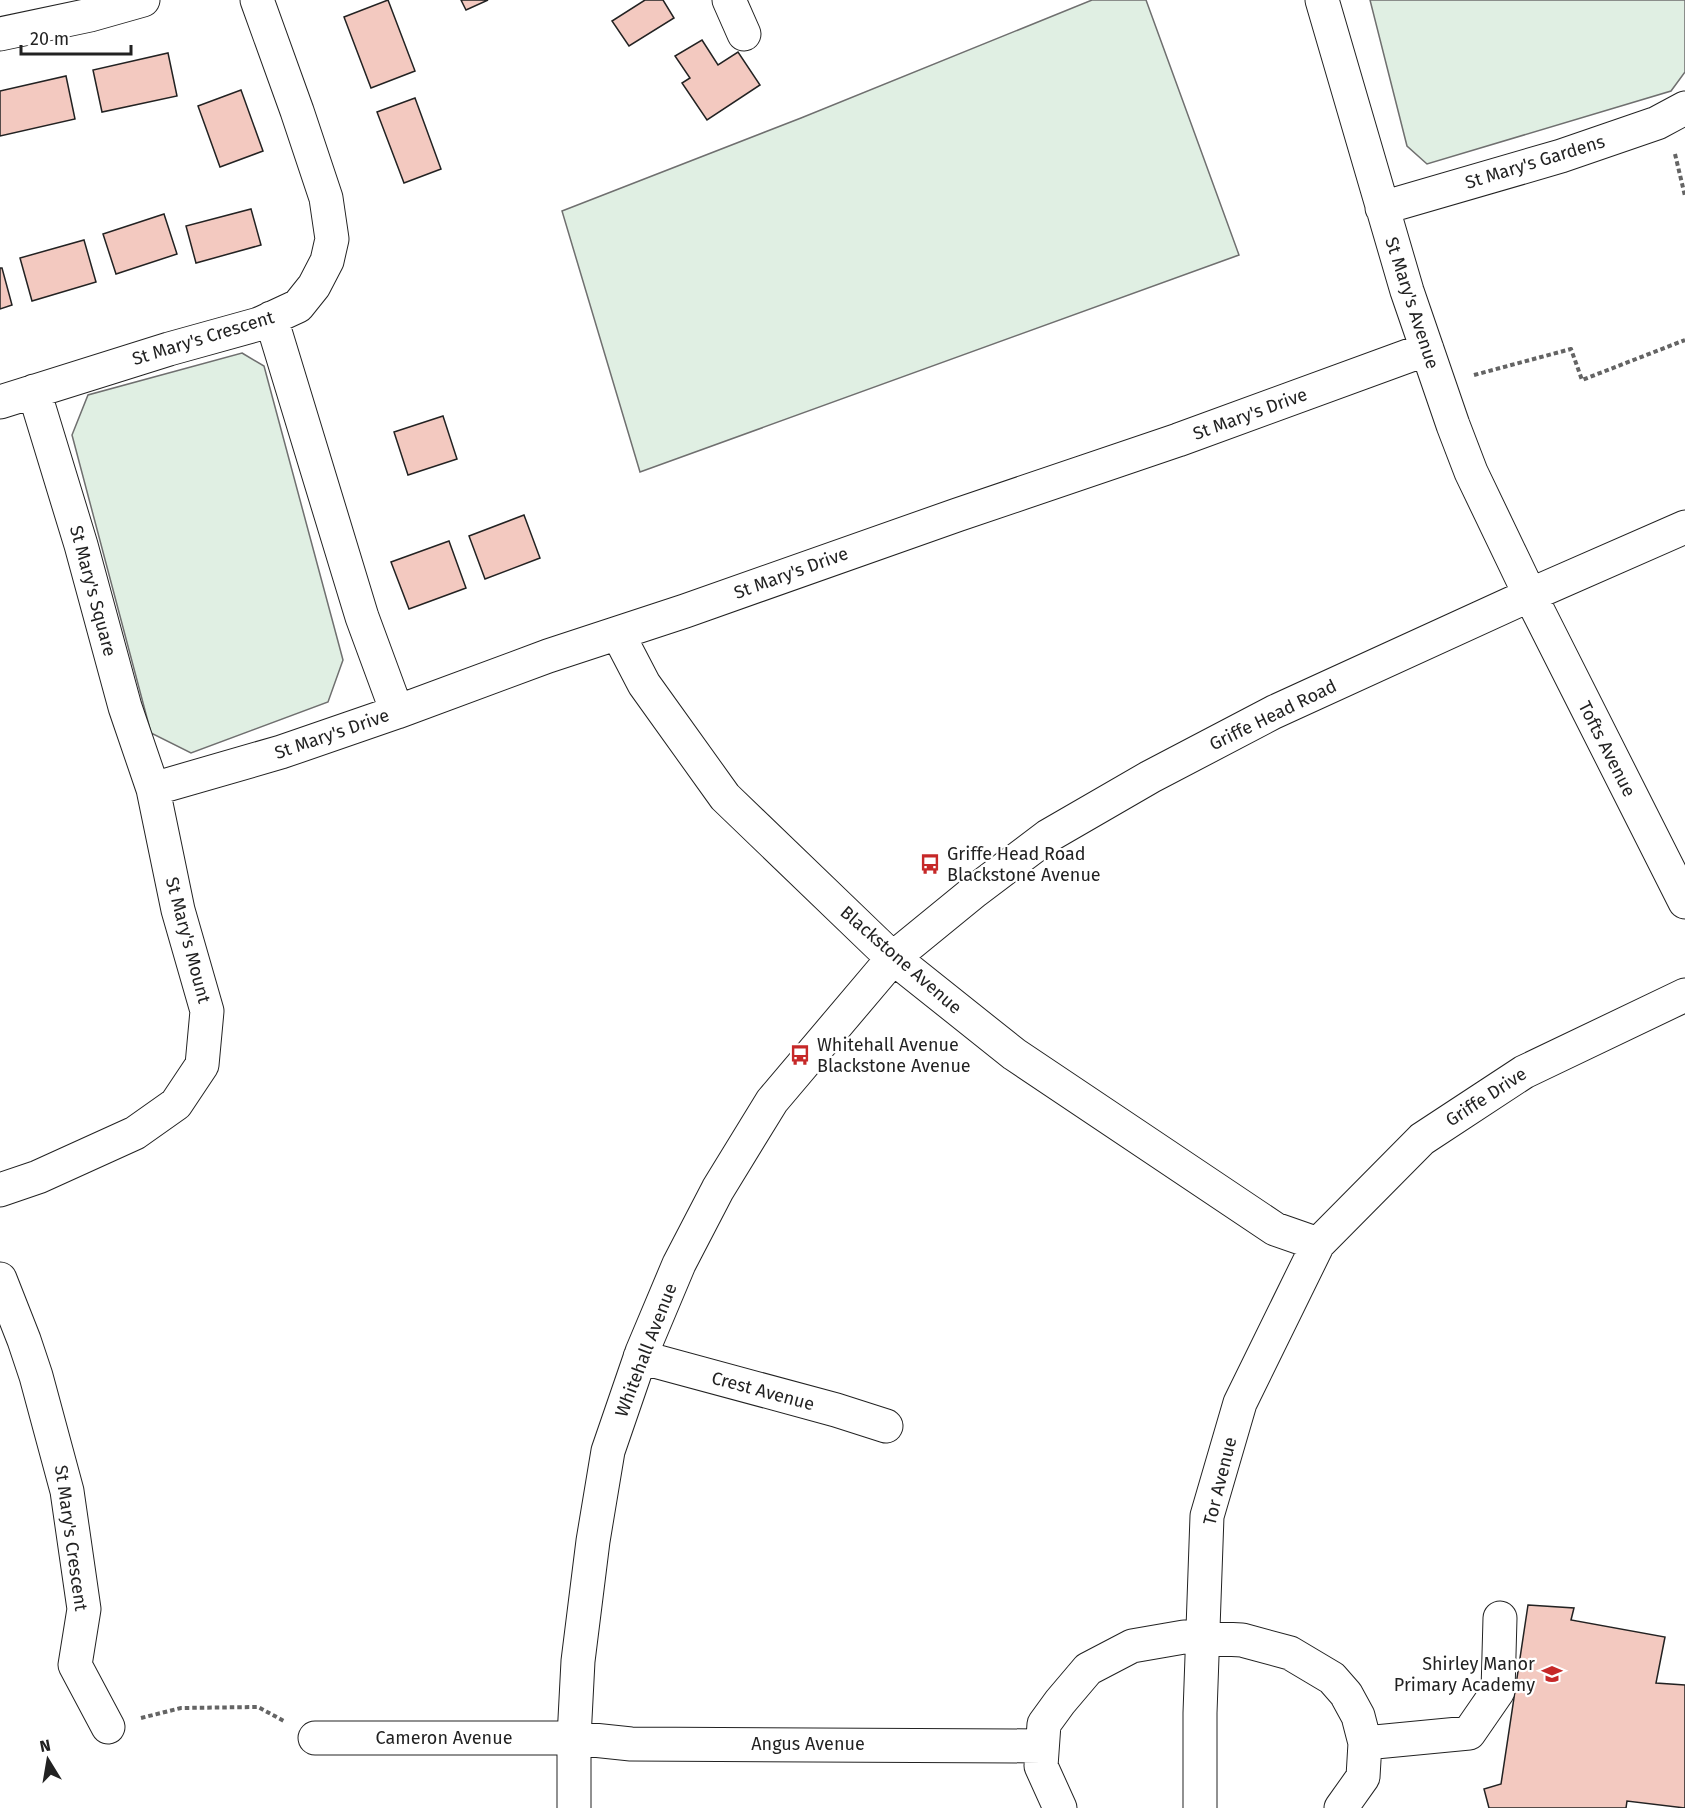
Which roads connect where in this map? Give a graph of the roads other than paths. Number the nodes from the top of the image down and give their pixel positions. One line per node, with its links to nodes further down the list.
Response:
1 (143, 0): 5 (street)
2 (257, 0): 9 (street, St Mary's Crescent)
3 (729, 0): 6 (street)
4 (1322, 0): 8 (street, St Mary's Avenue)
5 (0, 34)
6 (744, 34)
7 (1676, 113): 8 (street, St Mary's Gardens)
8 (1382, 208): 10 (street, St Mary's Avenue)
9 (271, 318): 11 (street, St Mary's Crescent); 16 (street)
10 (1427, 349): 14 (street, St Mary's Avenue); 15 (street, St Mary's Drive)
11 (34, 391): 12 (street, St Mary's Crescent); 17 (street, St Mary's Square)
12 (0, 402)
13 (1685, 527): 14 (street, Griffe Head Road)
14 (1530, 595): 18 (street, Tofts Avenue); 19 (street, Griffe Head Road)
15 (618, 634): 16 (street, St Mary's Drive); 19 (street, Blackstone Avenue)
16 (397, 712): 17 (street, St Mary's Drive)
17 (153, 789): 21 (street, St Mary's Mount)
18 (1685, 902)
19 (893, 958): 22 (street, Blackstone Avenue); 24 (street, Whitehall Avenue)
20 (1685, 995): 22 (street, Griffe Drive)
21 (0, 1190)
22 (1318, 1244): 27 (street, Tor Avenue)
23 (0, 1279): 28 (street, St Mary's Crescent)
24 (640, 1357): 25 (street, Crest Avenue); 30 (street, Whitehall Avenue)
25 (886, 1426)
26 (1500, 1618): 31 (street)
27 (1203, 1637): 31 (street); 32 (street); 35 (street, Tor Avenue)
28 (108, 1727)
29 (315, 1738): 30 (street, Cameron Avenue)
30 (574, 1738): 32 (street, Angus Avenue); 33 (street, Whitehall Avenue)
31 (1365, 1743): 36 (street)
32 (1042, 1746): 34 (street)
33 (574, 1808)
34 (1060, 1808)
35 (1200, 1808)
36 (1341, 1808)

